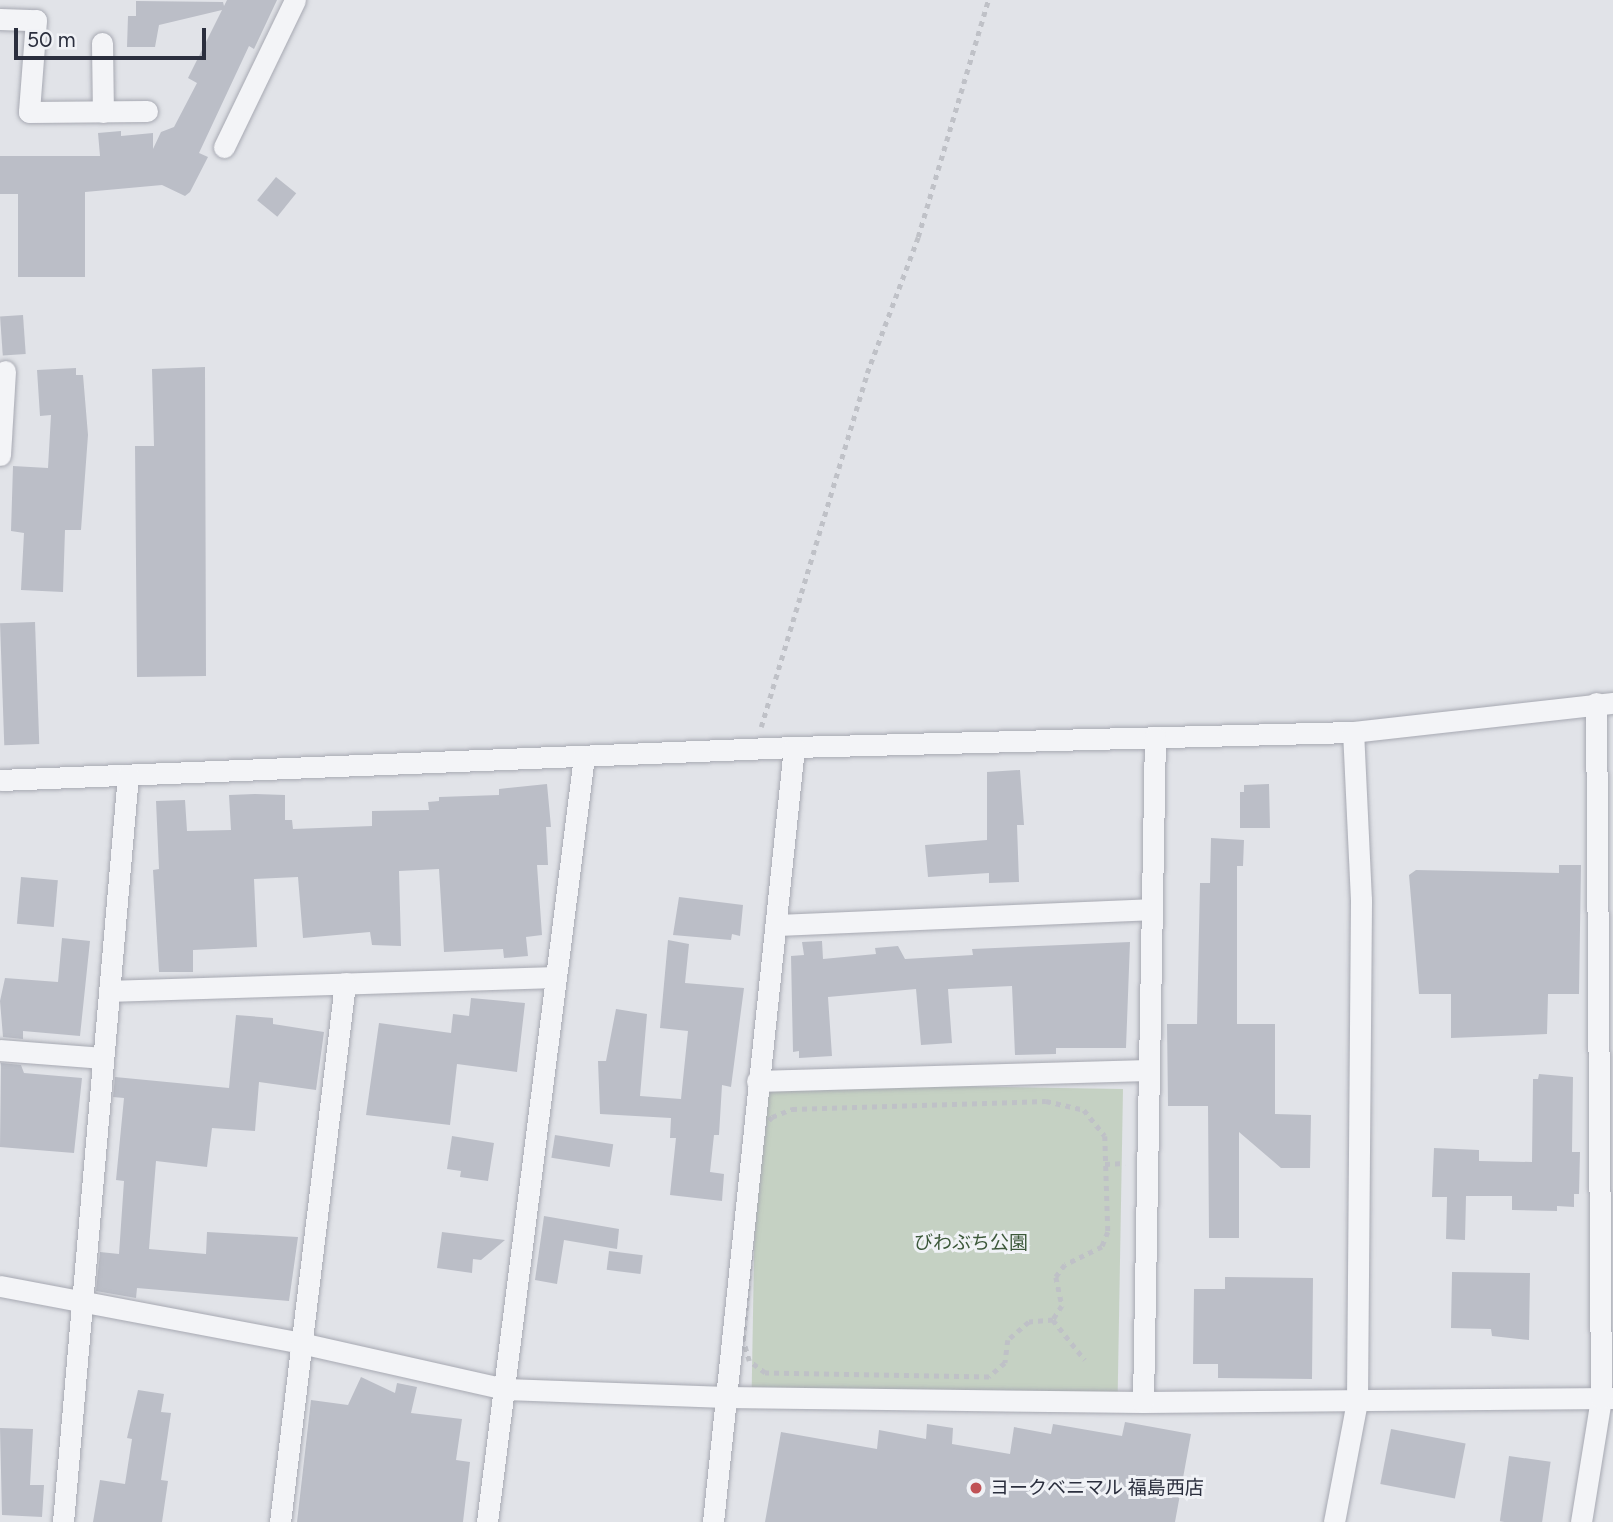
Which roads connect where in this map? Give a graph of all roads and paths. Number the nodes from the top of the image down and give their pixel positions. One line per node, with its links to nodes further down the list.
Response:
1 (295, 0): 7 (street)
2 (988, 0): 15 (path)
3 (0, 19): 5 (street)
4 (102, 43): 5 (street)
5 (103, 111): 6 (street)
6 (147, 111)
7 (224, 147)
8 (5, 371): 9 (street)
9 (2, 399): 10 (street)
10 (0, 455)
11 (1605, 703): 12 (street); 35 (street)
12 (1353, 732): 13 (street); 36 (street)
13 (1155, 737): 14 (street); 19 (street)
14 (794, 747): 15 (street); 20 (street)
15 (755, 748): 16 (street)
16 (584, 756): 17 (street); 21 (street)
17 (128, 775): 18 (street); 23 (street)
18 (0, 780)
19 (1151, 909): 20 (street); 26 (street)
20 (776, 925): 27 (street)
21 (554, 977): 22 (street); 33 (street)
22 (345, 983): 23 (street); 31 (street)
23 (109, 991): 25 (street)
24 (0, 1050): 25 (street)
25 (103, 1058): 29 (street)
26 (1147, 1070): 27 (street); 37 (street)
27 (757, 1081): 34 (street)
28 (0, 1286): 29 (street)
29 (84, 1304): 31 (street); 38 (street)
30 (1053, 1320): 30 (path); 32 (path)
31 (301, 1343): 33 (street); 39 (street)
32 (1085, 1360)
33 (505, 1389): 34 (street); 40 (street)
34 (726, 1397): 37 (street); 41 (street)
35 (1607, 1398): 36 (street); 43 (street)
36 (1357, 1401): 37 (street); 42 (street)
37 (1143, 1402)
38 (63, 1522)
39 (280, 1522)
40 (487, 1522)
41 (712, 1522)
42 (1334, 1522)
43 (1581, 1522)

